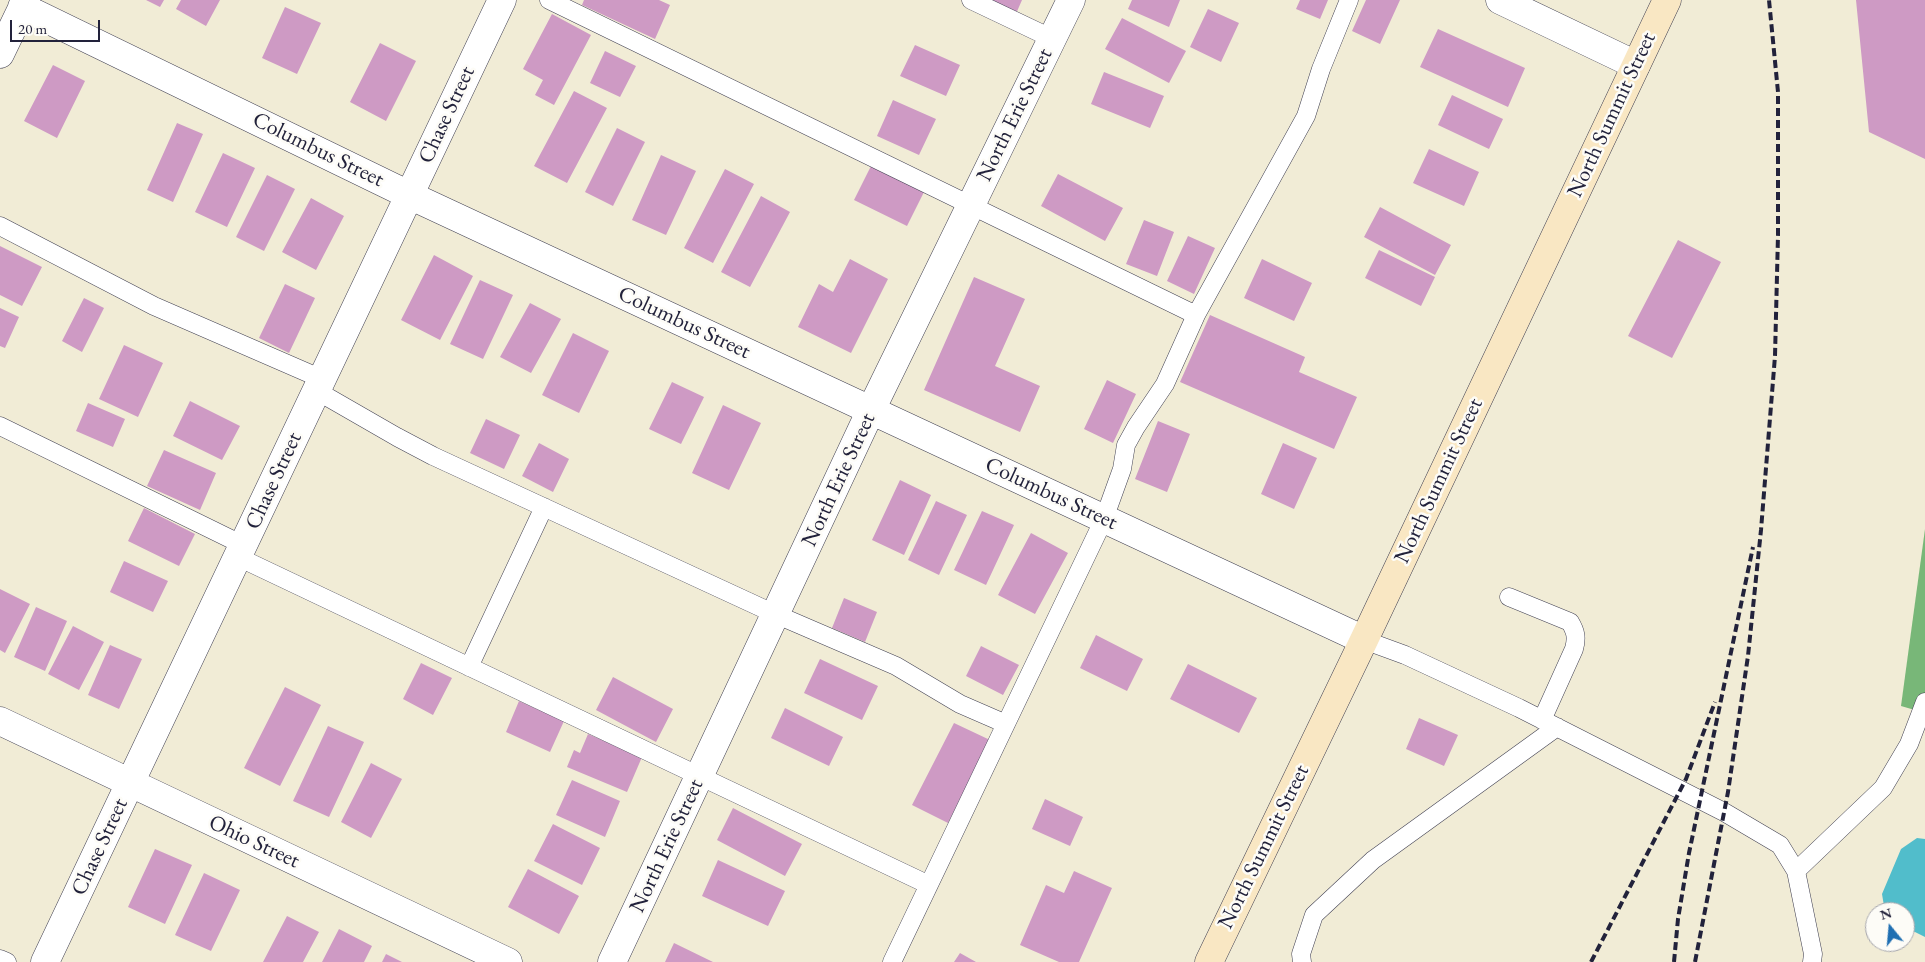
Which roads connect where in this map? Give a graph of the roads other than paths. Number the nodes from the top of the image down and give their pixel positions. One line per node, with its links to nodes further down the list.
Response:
1 (502, 0): 12 (street, Chase Street)
2 (549, 0): 13 (lane)
3 (971, 0): 9 (lane)
4 (1072, 0): 9 (street, North Erie Street)
5 (1349, 0): 15 (lane)
6 (1500, 0): 11 (street)
7 (1667, 0): 11 (main road, North Summit Street)
8 (18, 2): 10 (street); 12 (street, Columbus Street)
9 (1053, 38): 13 (street, North Erie Street)
10 (0, 54)
11 (1636, 65): 24 (main road, North Summit Street)
12 (409, 195): 16 (street, Chase Street); 17 (street, Columbus Street)
13 (971, 206): 15 (lane); 17 (street, North Erie Street)
14 (0, 226): 16 (lane)
15 (1196, 315): 20 (lane)
16 (319, 385): 19 (lane); 21 (street, Chase Street)
17 (872, 410): 20 (street, Columbus Street); 23 (street, North Erie Street)
18 (0, 426): 21 (lane)
19 (544, 507): 23 (lane); 25 (lane)
20 (1104, 518): 24 (street, Columbus Street); 28 (lane)
21 (241, 551): 25 (lane); 31 (street, Chase Street)
22 (1509, 598): 29 (lane)
23 (776, 614): 28 (lane); 30 (street, North Erie Street)
24 (1364, 640): 29 (lane); 40 (main road, North Summit Street)
25 (468, 666): 30 (lane)
26 (1925, 702): 32 (lane)
27 (0, 721): 31 (street, Ohio Street)
28 (1006, 724): 33 (lane)
29 (1549, 724): 32 (lane); 41 (lane)
30 (700, 776): 33 (lane); 38 (street, North Erie Street)
31 (130, 784): 36 (street, Chase Street); 37 (street, Ohio Street)
32 (1796, 870): 42 (lane)
33 (929, 885): 39 (lane)
34 (0, 959): 35 (lane)
35 (7, 962)
36 (46, 962)
37 (508, 962)
38 (612, 962)
39 (892, 962)
40 (1209, 962)
41 (1302, 962)
42 (1812, 962)

